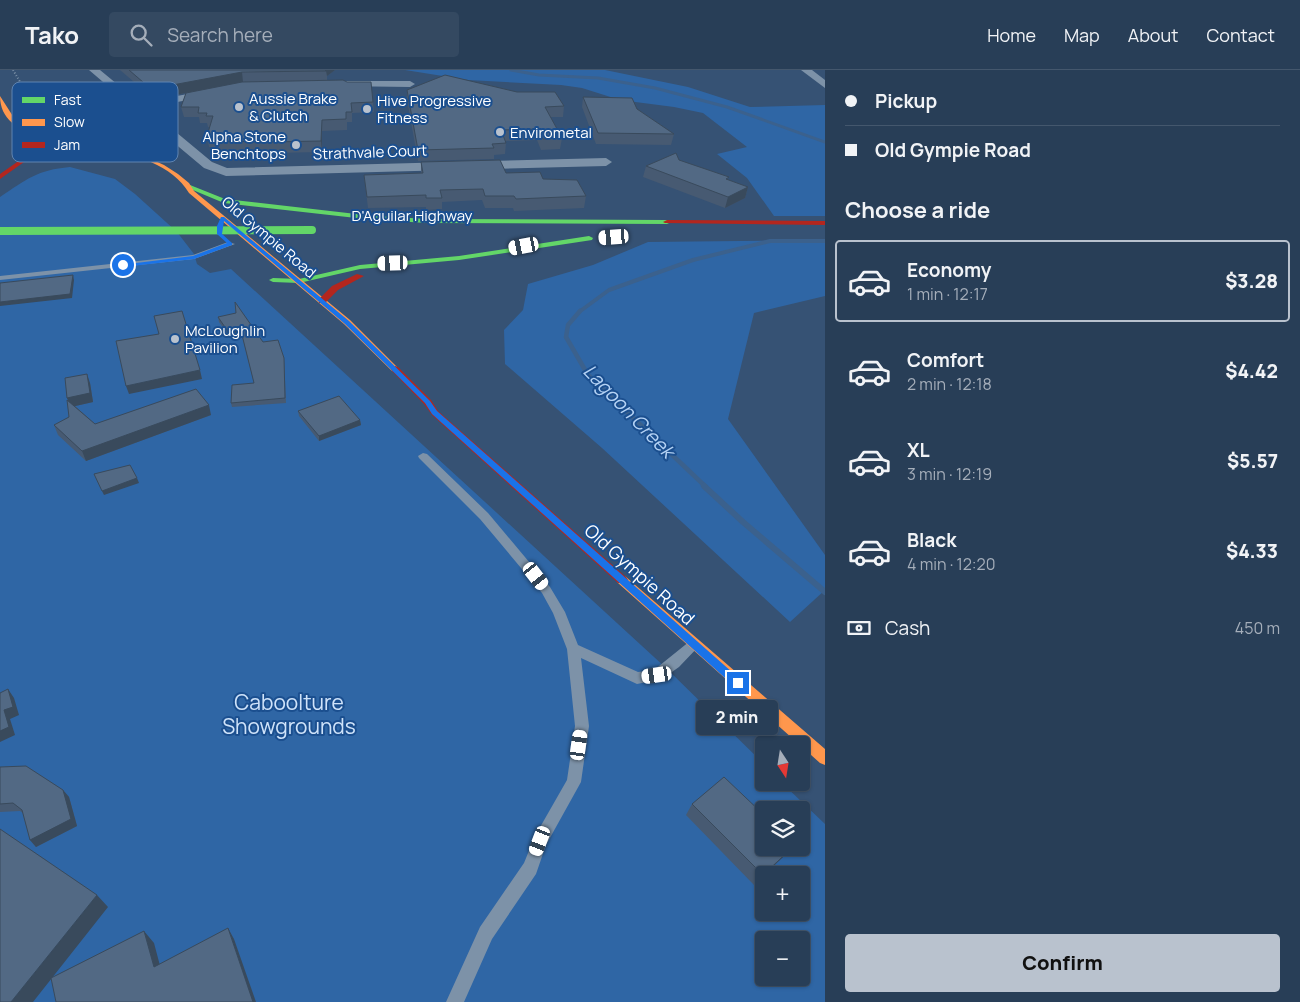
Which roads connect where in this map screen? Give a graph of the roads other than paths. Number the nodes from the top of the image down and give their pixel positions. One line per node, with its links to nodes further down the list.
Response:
1 (94, 70): 3 (street)
2 (806, 70): 6 (street)
3 (108, 82)
4 (326, 84): 5 (street)
5 (410, 84)
6 (825, 85)
7 (226, 90): 9 (street)
8 (0, 99): 10 (main road)
9 (178, 100)
10 (12, 121)
11 (178, 141): 15 (street, Strathvale Court)
12 (12, 158): 16 (main road)
13 (15, 162): 17 (main road)
14 (156, 162): 18 (main road, Old Gympie Road)
15 (606, 162)
16 (0, 166)
17 (0, 177)
18 (190, 187): 19 (main road); 20 (main road, Old Gympie Road)
19 (254, 205): 20 (main road); 23 (main road)
20 (222, 218): 28 (main road); 35 (main road, Old Gympie Road)
21 (205, 222): 28 (main road, Old Gympie Road)
22 (825, 223): 23 (main road)
23 (659, 226): 24 (main road, D'Aguilar Highway); 26 (main road, D'Aguilar Highway)
24 (825, 229)
25 (317, 230): 27 (main road, bridge)
26 (379, 230)
27 (0, 231)
28 (219, 234): 30 (main road, Old Gympie Road)
29 (598, 238): 31 (main road)
30 (234, 247): 33 (lane)
31 (407, 263): 35 (main road); 37 (main road)
32 (96, 265): 33 (lane)
33 (105, 267): 34 (lane)
34 (0, 278)
35 (299, 281): 36 (main road, Old Gympie Road); 37 (main road, Old Gympie Road)
36 (290, 295)
37 (322, 301): 39 (main road, Old Gympie Road)
38 (390, 381): 39 (main road, Old Gympie Road)
39 (435, 413): 41 (main road, Old Gympie Road)
40 (423, 456): 42 (lane)
41 (694, 645): 42 (lane); 43 (main road, Old Gympie Road)
42 (573, 649): 44 (lane)
43 (825, 758)
44 (455, 1002)

